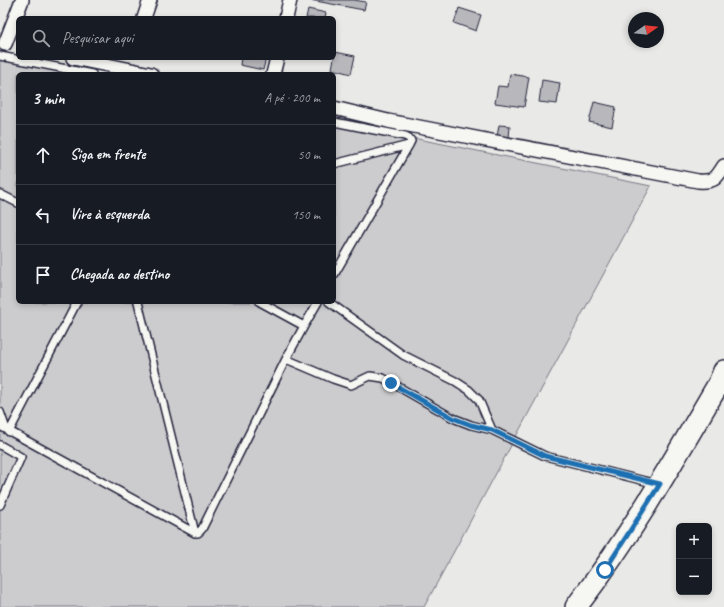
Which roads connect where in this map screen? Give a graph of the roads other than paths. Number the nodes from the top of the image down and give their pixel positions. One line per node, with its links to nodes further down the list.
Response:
1 (22, 0): 4 (street)
2 (150, 0): 5 (street)
3 (290, 0): 6 (street)
4 (17, 16)
5 (145, 16)
6 (286, 16)
7 (16, 19): 8 (street)
8 (8, 44)
9 (0, 56): 10 (lane)
10 (16, 59)
11 (20, 60): 15 (lane)
12 (93, 60): 14 (street)
13 (276, 60): 17 (street)
14 (133, 64): 16 (street)
15 (82, 72)
16 (147, 72)
17 (274, 72)
18 (336, 108): 22 (street)
19 (336, 122): 20 (lane)
20 (410, 145): 21 (lane); 25 (lane)
21 (336, 164)
22 (724, 166)
23 (0, 194): 24 (lane)
24 (16, 202)
25 (336, 272)
26 (76, 304): 35 (lane)
27 (138, 304): 40 (lane)
28 (264, 304): 31 (lane)
29 (317, 304): 31 (lane)
30 (332, 304): 36 (lane)
31 (304, 326): 32 (lane)
32 (286, 359): 36 (lane); 40 (lane)
33 (722, 378): 38 (main road)
34 (0, 412): 35 (lane)
35 (5, 429): 40 (lane)
36 (492, 430): 38 (lane)
37 (0, 445): 39 (lane)
38 (660, 484): 41 (main road)
39 (0, 505)
40 (195, 533)
41 (576, 607)

